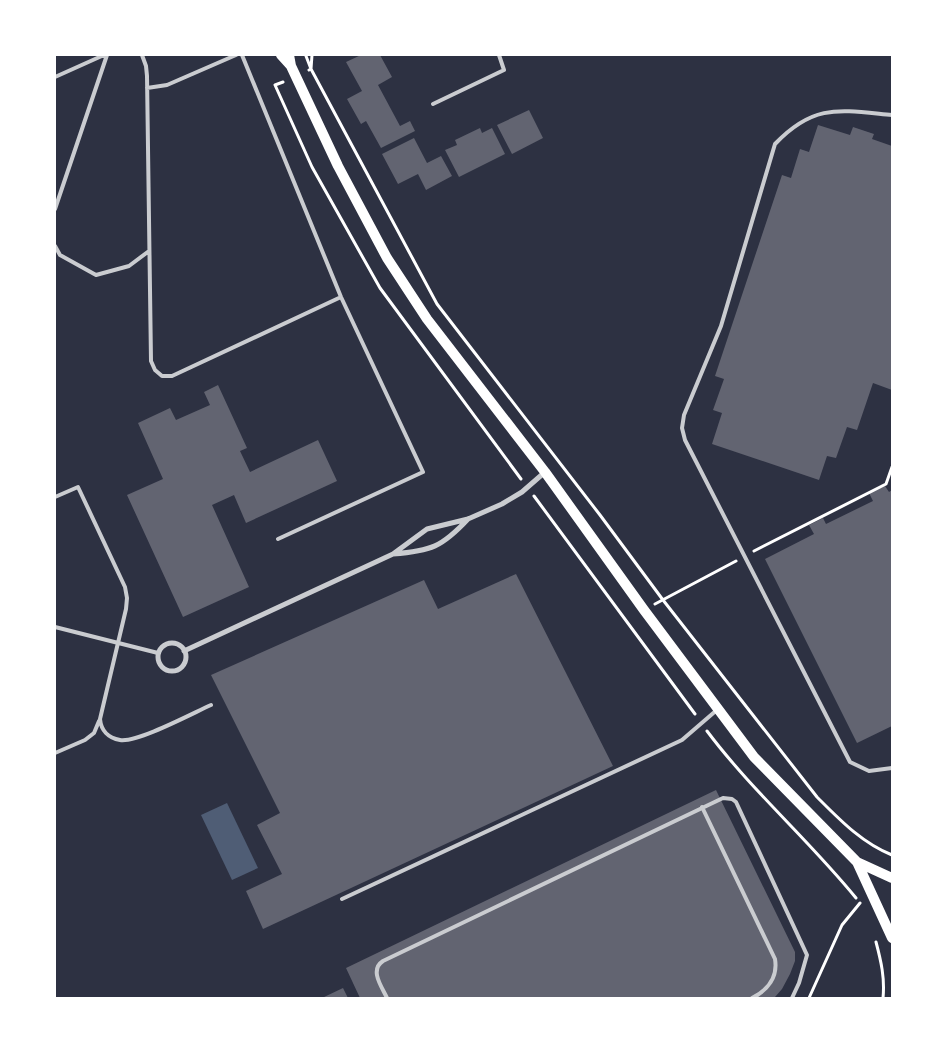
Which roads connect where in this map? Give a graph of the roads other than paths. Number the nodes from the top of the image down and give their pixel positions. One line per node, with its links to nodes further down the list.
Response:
1 (106, 55): 9 (lane); 13 (lane)
2 (142, 55): 10 (lane)
3 (236, 55): 10 (lane)
4 (242, 55): 16 (lane)
5 (280, 55): 8 (main road)
6 (289, 55): 8 (main road)
7 (499, 55): 11 (lane)
8 (291, 66): 17 (main road)
9 (55, 77)
10 (147, 88): 15 (lane)
11 (433, 104)
12 (892, 114): 30 (lane)
13 (55, 209)
14 (55, 246): 15 (lane)
15 (149, 251): 16 (lane)
16 (341, 297): 20 (lane)
17 (545, 472): 19 (street); 27 (main road)
18 (55, 497): 23 (lane)
19 (468, 520): 21 (street); 21 (street)
20 (278, 539)
21 (393, 554): 24 (street)
22 (55, 627): 23 (lane)
23 (118, 643): 25 (lane); 28 (lane)
24 (184, 650): 25 (street); 25 (street)
25 (158, 653)
26 (211, 705): 28 (lane)
27 (718, 709): 32 (main road); 34 (lane)
28 (100, 719): 29 (lane)
29 (55, 754)
30 (892, 768)
31 (702, 807): 36 (lane); 37 (lane); 38 (lane)
32 (857, 862): 33 (main road); 35 (main road)
33 (892, 878)
34 (342, 899)
35 (892, 938)
36 (388, 998)
37 (752, 998)
38 (792, 998)

